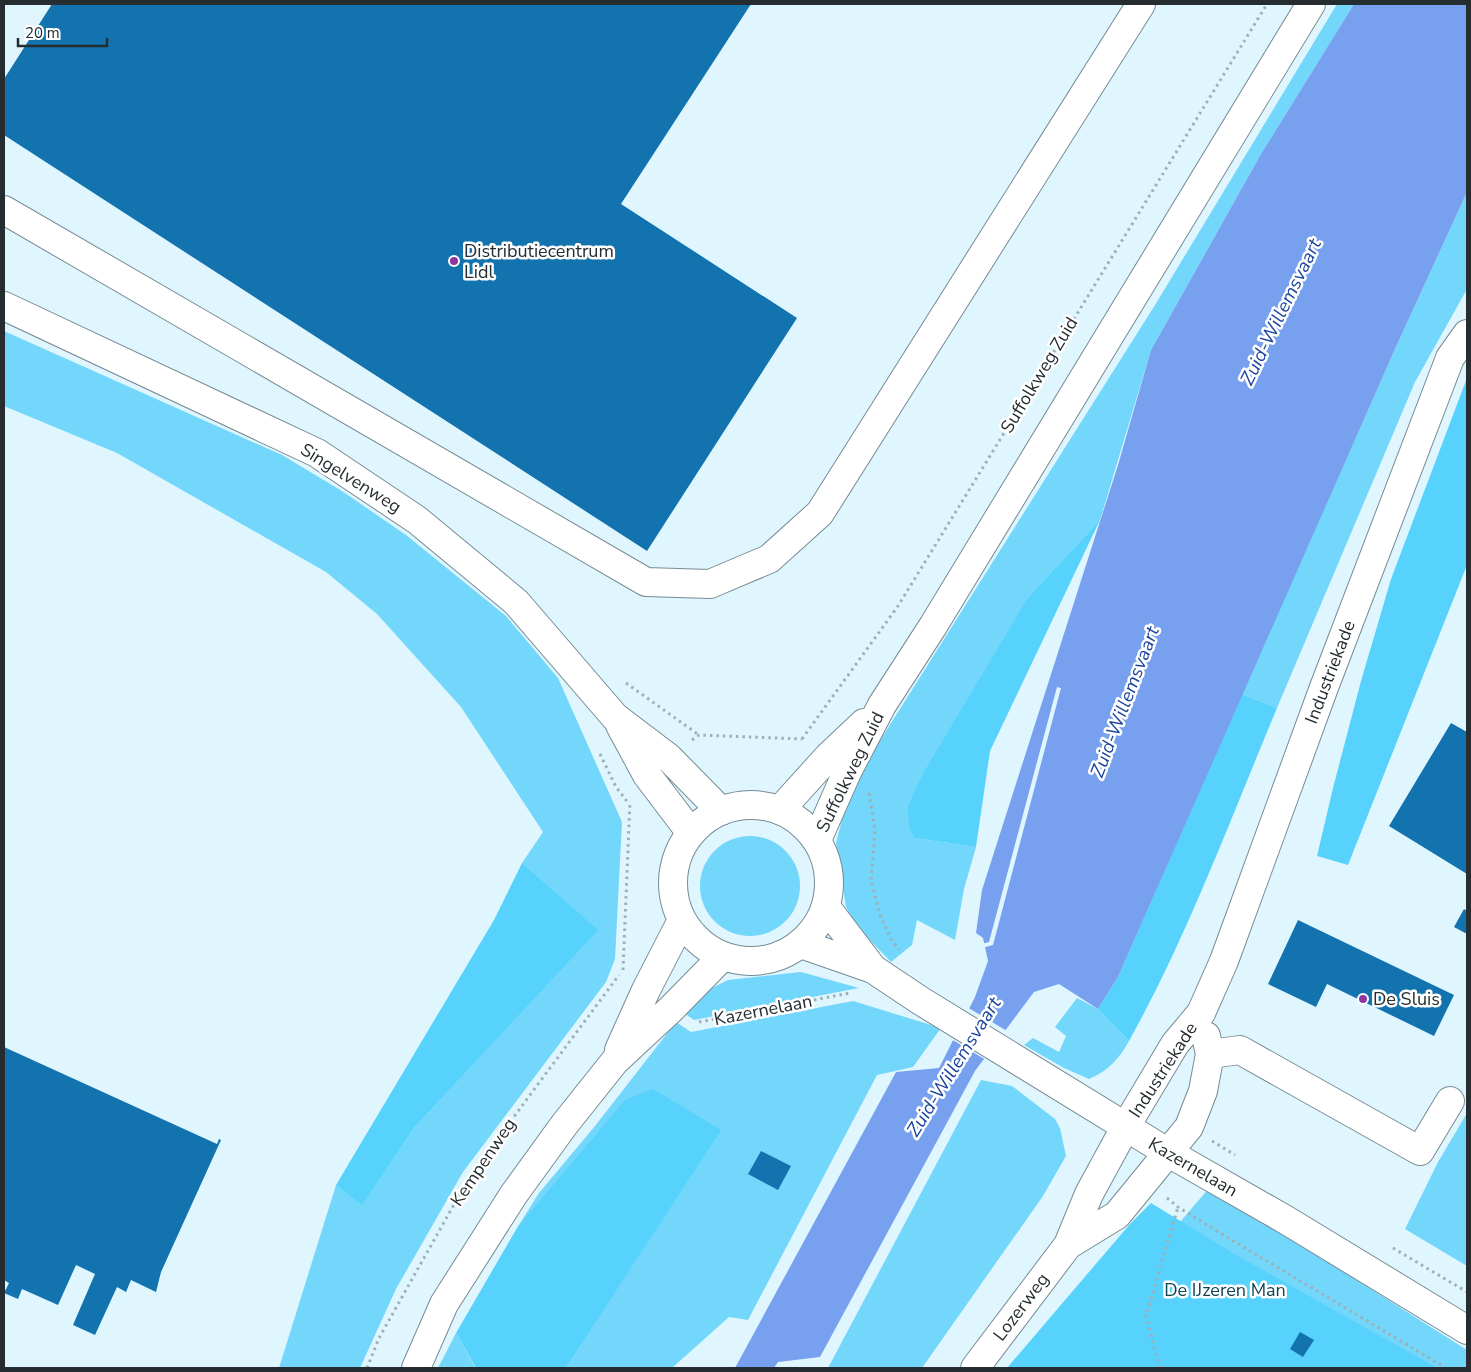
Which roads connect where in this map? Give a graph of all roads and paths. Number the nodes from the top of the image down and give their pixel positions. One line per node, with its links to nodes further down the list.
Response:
1 (1141, 4): 4 (street)
2 (1267, 4): 9 (path, Suffolkweg Zuid)
3 (1312, 4): 10 (street, Suffolkweg Zuid)
4 (4, 210)
5 (4, 306): 7 (street, Singelvenweg)
6 (1467, 334): 26 (street, Industriekade)
7 (615, 717): 13 (street, Singelvenweg); 14 (street, Singelvenweg)
8 (699, 735): 9 (path)
9 (802, 739): 10 (path)
10 (837, 764): 12 (street, Suffolkweg Zuid); 15 (street, Suffolkweg Zuid); 19 (path)
11 (629, 804): 22 (path)
12 (780, 810): 13 (street); 15 (street)
13 (721, 811): 14 (street)
14 (691, 833): 17 (street)
15 (817, 840): 16 (street)
16 (826, 907): 18 (street); 21 (street, Kazernelaan)
17 (682, 920): 20 (street); 23 (street)
18 (800, 944): 20 (street); 21 (street, Kazernelaan)
19 (900, 951)
20 (723, 956): 25 (street)
21 (873, 969): 30 (street, Kazernelaan)
22 (622, 970): 23 (path); 34 (path, Kempenweg)
23 (646, 990): 28 (street)
24 (852, 993): 25 (path, Kazernelaan)
25 (670, 1010): 28 (street)
26 (1201, 1013): 27 (street, Industriekade); 30 (street, Industriekade)
27 (1210, 1054): 29 (street); 31 (street, Industriekade)
28 (615, 1061): 35 (street)
29 (1450, 1101)
30 (1126, 1126): 31 (street, Kazernelaan); 32 (street, Lozerweg)
31 (1167, 1152): 32 (street, Lozerweg); 33 (street, Kazernelaan)
32 (1068, 1245): 36 (street, Lozerweg)
33 (1467, 1330)
34 (367, 1368)
35 (416, 1368)
36 (974, 1368)
37 (1160, 1368): 38 (path)
38 (1446, 1368)

